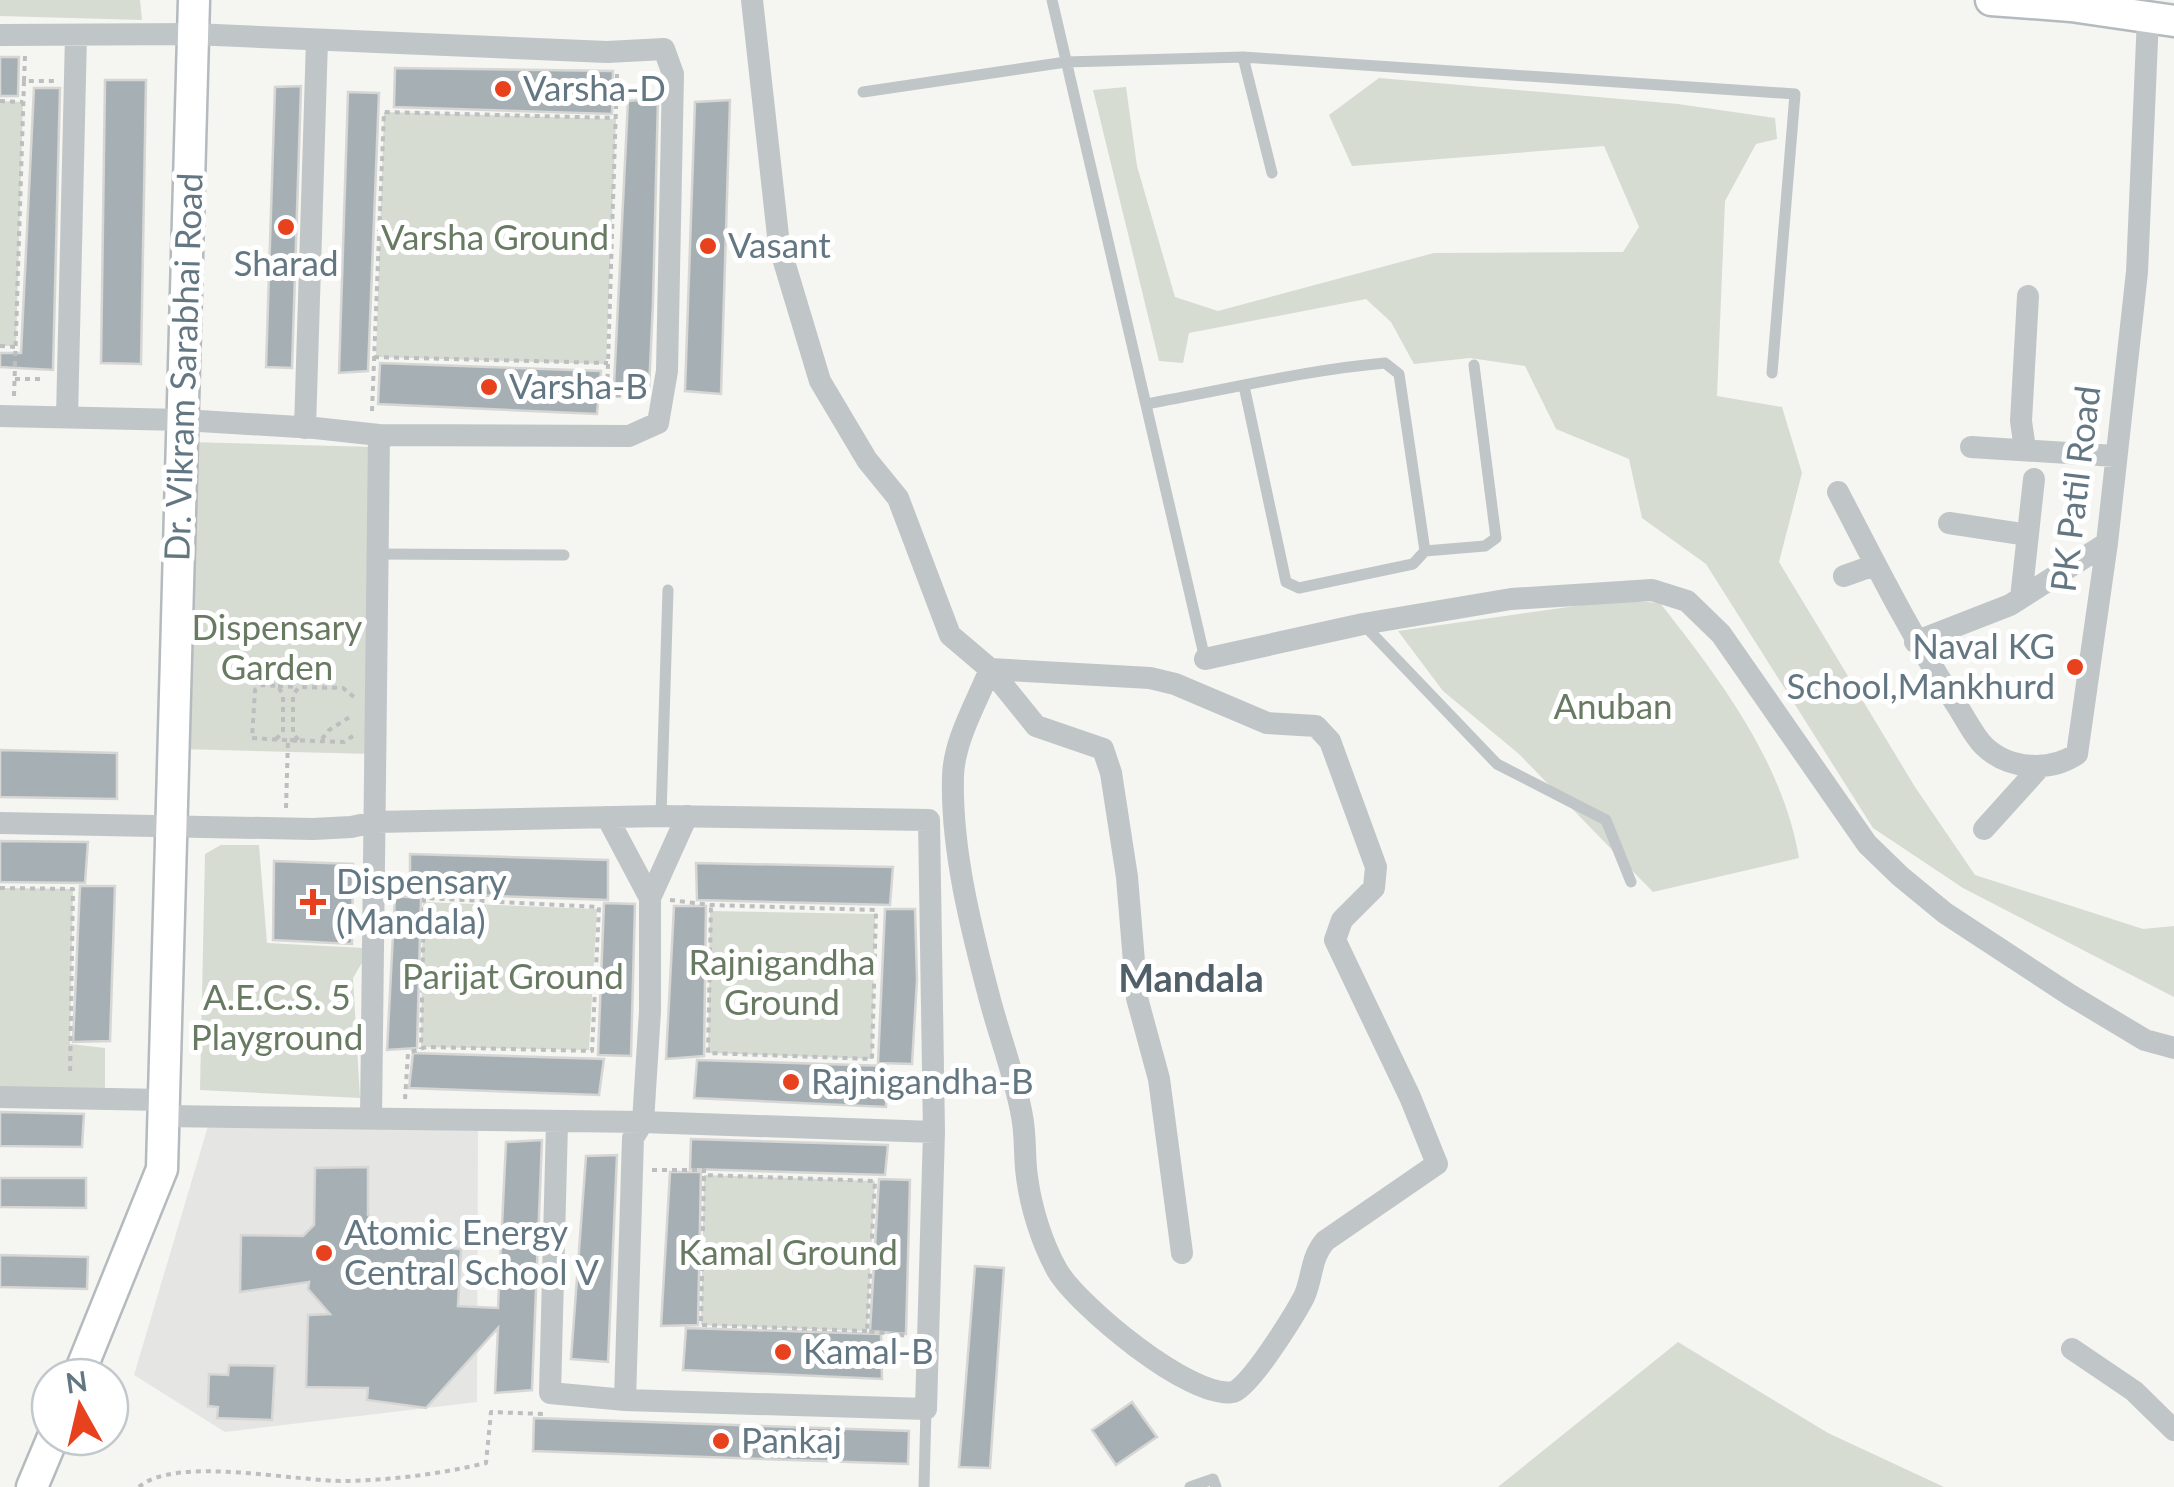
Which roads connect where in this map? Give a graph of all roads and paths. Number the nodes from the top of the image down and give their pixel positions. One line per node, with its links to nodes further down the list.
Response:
1 (194, 0): 7 (street, Dr. Vikram Sarabhai Road)
2 (752, 0): 55 (street)
3 (1052, 0): 13 (lane)
4 (1991, 0): 5 (street)
5 (2071, 3): 6 (street)
6 (2161, 19): 39 (street, PK Patil Road)
7 (193, 34): 9 (street); 10 (street); 34 (street, Dr. Vikram Sarabhai Road)
8 (0, 35): 9 (street)
9 (76, 35): 14 (street)
10 (316, 40): 11 (street); 35 (street)
11 (618, 49): 18 (path); 30 (street)
12 (1243, 58): 13 (lane); 19 (lane); 26 (lane)
13 (1066, 62): 15 (lane); 31 (lane)
14 (74, 80): 22 (path); 27 (street)
15 (863, 92)
16 (0, 101): 17 (path)
17 (23, 102)
18 (615, 118): 23 (path); 24 (path)
19 (1272, 173)
20 (2028, 296): 38 (street)
21 (0, 346): 22 (path)
22 (16, 346): 28 (path)
23 (374, 358): 24 (path); 36 (path)
24 (608, 363): 30 (path)
25 (1474, 365): 45 (lane)
26 (1772, 373)
27 (68, 378): 28 (path); 33 (street)
28 (14, 379): 32 (path)
29 (1244, 386): 31 (lane); 45 (lane); 45 (lane)
30 (664, 398): 36 (street)
31 (1146, 404): 54 (lane)
32 (6, 416): 33 (street)
33 (67, 417): 34 (street)
34 (182, 420): 35 (street); 68 (street, Dr. Vikram Sarabhai Road)
35 (305, 428): 36 (street)
36 (375, 435): 46 (street)
37 (1971, 447): 38 (street)
38 (2025, 449): 39 (street)
39 (2115, 456): 44 (street, PK Patil Road)
40 (2034, 480): 43 (street)
41 (1838, 492): 48 (street)
42 (1949, 523): 43 (street)
43 (2028, 535): 51 (street)
44 (2107, 543): 51 (street); 62 (street, PK Patil Road)
45 (1425, 551)
46 (378, 554): 47 (lane); 66 (street)
47 (564, 555)
48 (1875, 565): 49 (street); 53 (street)
49 (1844, 576)
50 (668, 590): 63 (lane)
51 (2021, 598): 53 (street)
52 (1362, 624): 54 (street); 71 (lane); 75 (street)
53 (1915, 642): 62 (street)
54 (1205, 660)
55 (990, 669): 55 (street); 87 (street)
56 (278, 686): 57 (path); 59 (path); 59 (path)
57 (299, 687): 58 (path); 60 (path)
58 (354, 697)
59 (276, 739): 60 (path)
60 (300, 741): 61 (path); 69 (path)
61 (321, 742): 61 (path)
62 (2039, 768): 70 (street)
63 (661, 816): 64 (street); 65 (street)
64 (687, 816): 73 (street); 84 (street)
65 (607, 817): 66 (street); 73 (street)
66 (375, 822): 69 (street); 80 (street)
67 (0, 823): 68 (street)
68 (173, 826): 69 (street); 79 (street, Dr. Vikram Sarabhai Road)
69 (285, 828)
70 (1984, 830)
71 (1631, 882)
72 (0, 888): 78 (path)
73 (650, 898): 74 (path); 82 (street)
74 (711, 905): 74 (path)
75 (2174, 1048)
76 (420, 1049): 76 (path); 81 (path)
77 (0, 1097): 78 (street)
78 (70, 1098): 79 (street)
79 (164, 1108): 80 (street); 91 (street, Dr. Vikram Sarabhai Road)
80 (371, 1118): 81 (street)
81 (403, 1119): 83 (street)
82 (643, 1122): 83 (street); 84 (street); 85 (street)
83 (557, 1123): 92 (street)
84 (934, 1132): 89 (street)
85 (632, 1170): 86 (path); 92 (street)
86 (704, 1176): 88 (path); 88 (path)
87 (1182, 1254)
88 (867, 1330): 89 (path)
89 (928, 1338): 93 (street)
90 (2072, 1349): 94 (street)
91 (86, 1357)
92 (625, 1400): 93 (street)
93 (926, 1409): 99 (lane)
94 (2174, 1430)
95 (45, 1457): 97 (street)
96 (486, 1463): 98 (path)
97 (32, 1487)
98 (139, 1487)
99 (924, 1487)
100 (1190, 1487): 101 (lane)
101 (1216, 1487)

